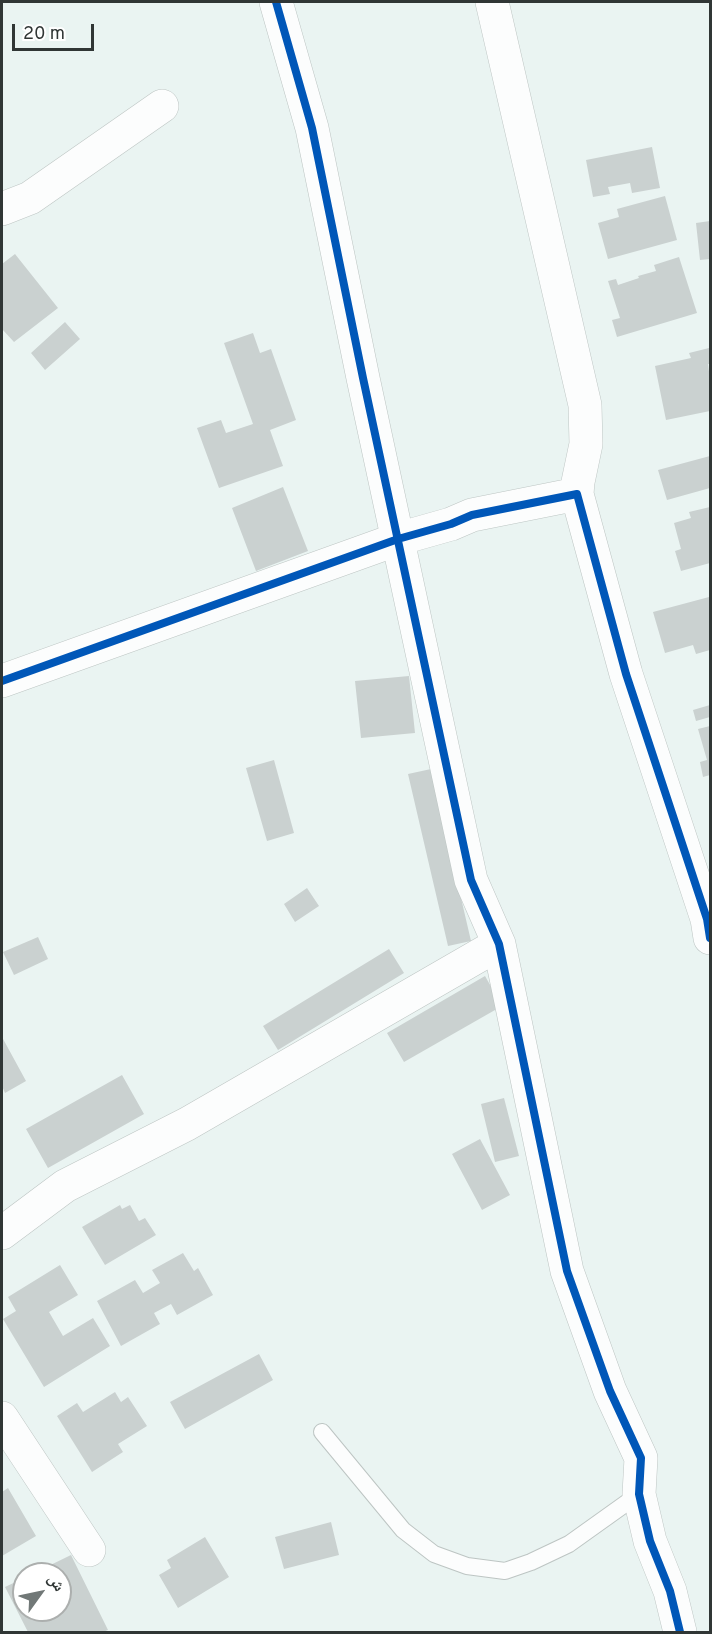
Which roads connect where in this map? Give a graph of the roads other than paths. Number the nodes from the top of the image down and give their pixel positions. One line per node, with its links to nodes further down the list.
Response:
1 (276, 2): 6 (street)
2 (492, 2): 5 (street)
3 (162, 106): 4 (street)
4 (2, 209)
5 (577, 494): 6 (street); 8 (street)
6 (398, 538): 7 (street); 9 (street)
7 (2, 681)
8 (711, 938)
9 (499, 944): 10 (street); 13 (street)
10 (2, 1233)
11 (2, 1418): 14 (street)
12 (322, 1432): 13 (lane)
13 (639, 1494): 15 (street)
14 (89, 1550)
15 (680, 1632)

